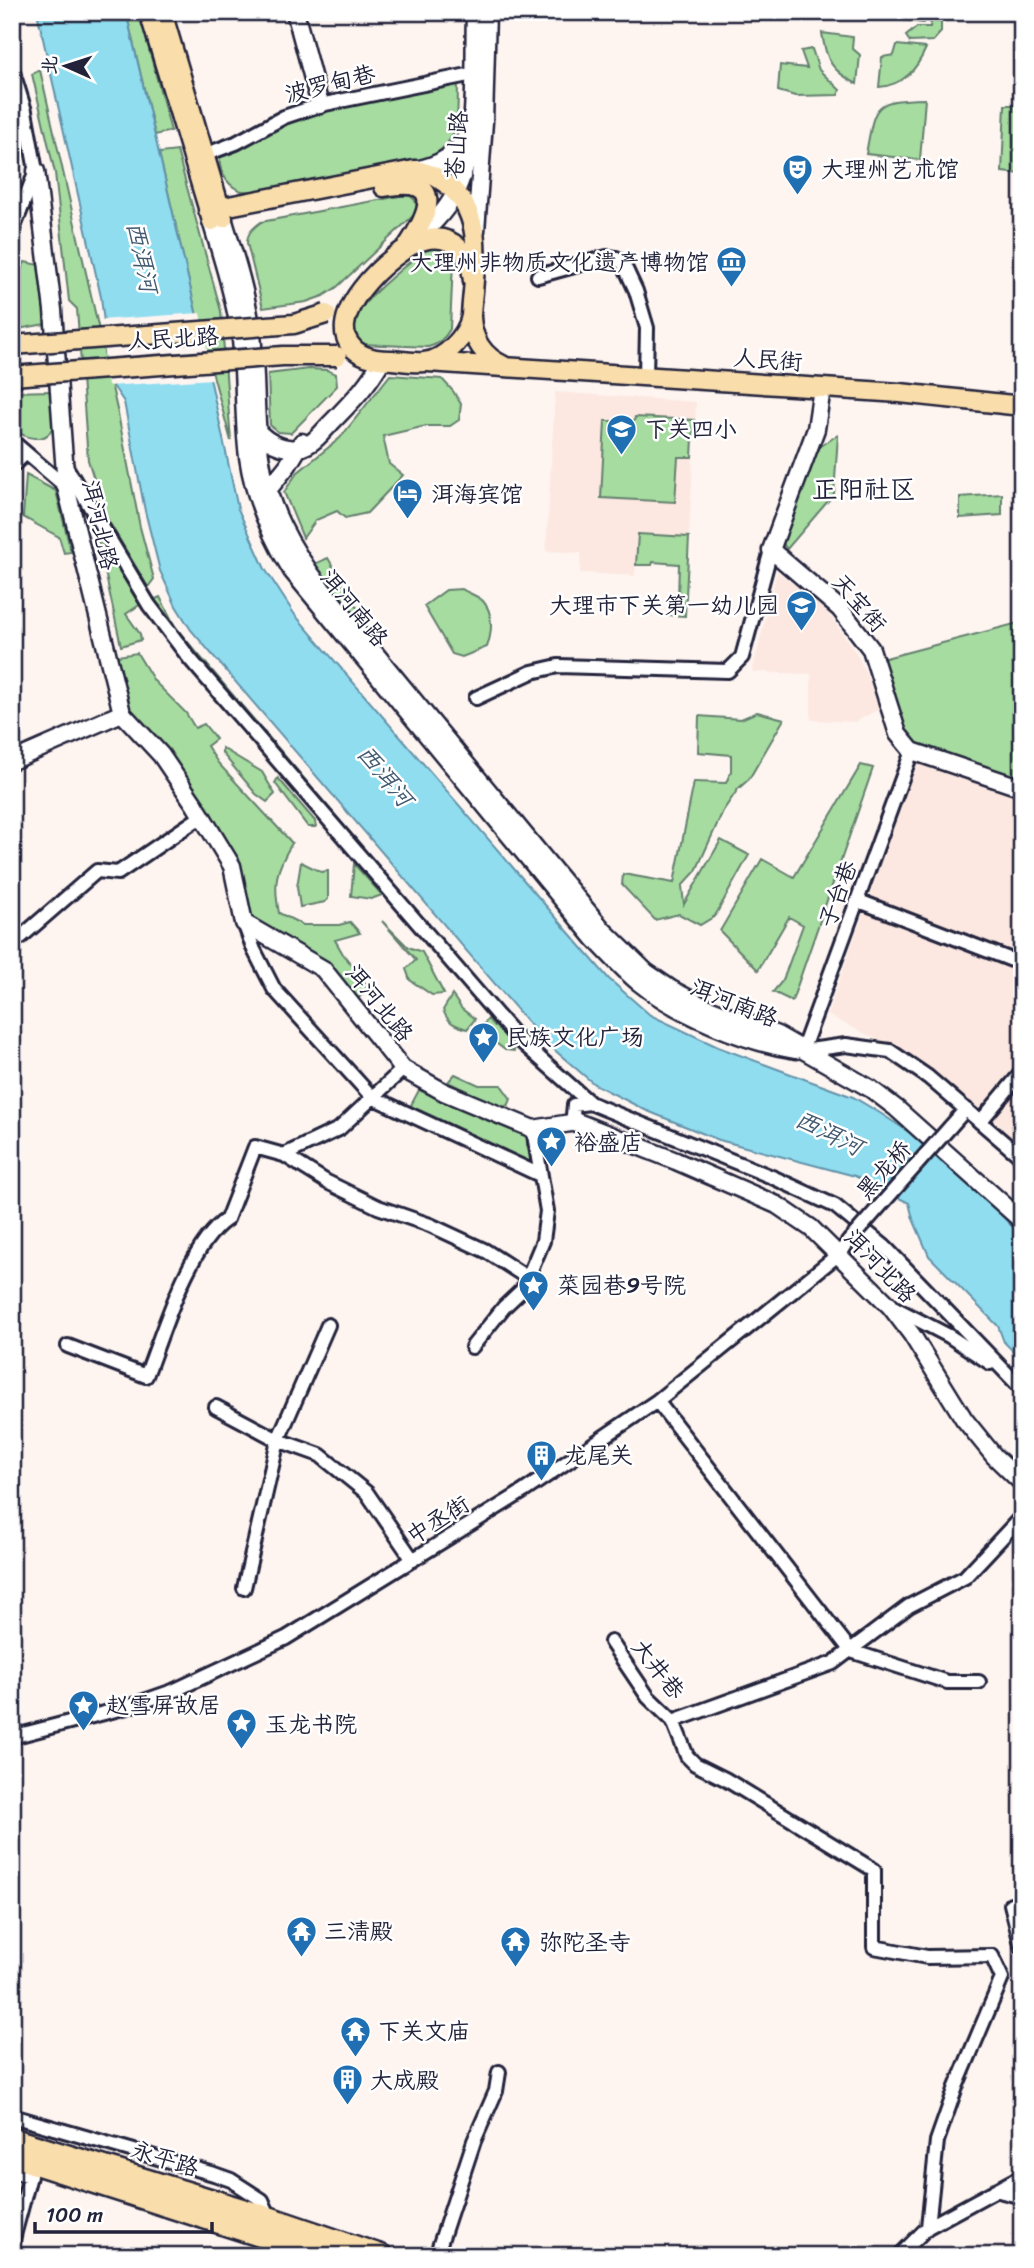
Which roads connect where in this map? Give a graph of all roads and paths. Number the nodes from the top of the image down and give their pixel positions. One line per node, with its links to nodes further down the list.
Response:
1 (149, 12): 14 (main road, 洱河南路)
2 (162, 12): 10 (main road, 洱河南路)
3 (295, 12): 8 (street)
4 (475, 12): 7 (street, 苍山路)
5 (487, 12): 16 (street, 苍山路)
6 (12, 69): 12 (street, 洱河北路)
7 (473, 74): 8 (street, 波罗甸巷); 9 (street, 苍山路)
8 (320, 105): 10 (street, 波罗甸巷)
9 (472, 116): 11 (street); 13 (street, 苍山路)
10 (204, 155): 14 (main road, 洱河南路)
11 (414, 170): 13 (main road); 14 (main road)
12 (36, 171): 15 (street); 35 (street, 洱河北路)
13 (455, 192): 16 (main road); 17 (street, 苍山路)
14 (215, 214): 17 (main road); 30 (street, 洱河南路); 31 (street, 洱河南路)
15 (12, 232)
16 (475, 240): 19 (main road, 苍山路)
17 (407, 247): 19 (main road); 20 (main road)
18 (538, 276): 27 (street)
19 (472, 281): 21 (main road)
20 (361, 288): 22 (main road, 人民北路, bridge); 23 (main road)
21 (471, 316): 24 (main road); 25 (main road)
22 (12, 345)
23 (382, 360): 24 (main road); 26 (main road, 人民北路, bridge); 33 (street)
24 (425, 362): 25 (main road, 人民街)
25 (511, 368): 27 (main road, 人民街)
26 (12, 376)
27 (646, 376): 28 (main road, 人民街)
28 (822, 388): 29 (main road, 人民街); 39 (street)
29 (1022, 406)
30 (245, 415): 31 (street); 38 (street, 洱河南路)
31 (258, 432): 33 (street); 38 (street, 洱河南路)
32 (12, 441): 34 (street)
33 (300, 447): 38 (street)
34 (26, 453): 36 (street); 37 (street)
35 (63, 461): 37 (street, 洱河北路); 54 (street)
36 (12, 466)
37 (66, 486): 41 (street, 洱河北路)
38 (263, 497): 50 (street, 洱河南路)
39 (771, 550): 40 (street); 42 (street, 天宝街)
40 (476, 698)
41 (122, 713): 43 (street); 45 (street, 洱河北路)
42 (912, 751): 44 (street); 46 (street, 子台巷)
43 (12, 761)
44 (1022, 788)
45 (202, 816): 47 (street, 洱河北路); 48 (street)
46 (859, 901): 49 (street); 50 (street, 子台巷)
47 (244, 923): 51 (street, 洱河北路); 53 (street)
48 (12, 932)
49 (1022, 967)
50 (802, 1051): 55 (street); 62 (street, 洱河南路)
51 (403, 1069): 53 (street); 58 (street, 洱河北路)
52 (1022, 1072): 57 (street)
53 (372, 1097): 59 (street); 61 (street)
54 (590, 1103): 56 (street); 69 (street)
55 (965, 1109): 57 (street); 63 (street, 黑龙桥, bridge)
56 (577, 1122): 58 (street); 63 (street, 洱河北路)
57 (981, 1122): 60 (street)
58 (533, 1129): 61 (street)
59 (284, 1154): 64 (street); 67 (street)
60 (1022, 1158)
61 (540, 1175): 64 (street)
62 (1022, 1221)
63 (844, 1247): 65 (street, 洱河北路); 71 (street, 中丞街)
64 (528, 1278): 68 (street)
65 (890, 1306): 69 (street); 74 (street, 洱河北路)
66 (328, 1325): 73 (street)
67 (68, 1346)
68 (472, 1347)
69 (1003, 1370): 70 (street)
70 (1022, 1389)
71 (657, 1401): 76 (street, 中丞街); 79 (street)
72 (216, 1407): 73 (street)
73 (278, 1440): 76 (street); 77 (street)
74 (1022, 1483)
75 (1022, 1516): 79 (street)
76 (412, 1560): 82 (street, 中丞街)
77 (244, 1588)
78 (611, 1642): 81 (street, 大井巷)
79 (851, 1651): 80 (street); 81 (street)
80 (979, 1682)
81 (673, 1721): 94 (street)
82 (12, 1737)
83 (1012, 1904): 84 (street)
84 (1022, 1948)
85 (499, 2072): 98 (street)
86 (12, 2116): 93 (street)
87 (12, 2139): 93 (highway, 永平路)
88 (12, 2156): 96 (highway, 永平路)
89 (12, 2171): 95 (street)
90 (1022, 2176): 91 (street)
91 (995, 2190): 92 (street); 94 (street)
92 (1022, 2197)
93 (270, 2218): 97 (highway, 永平路)
94 (928, 2227): 99 (street)
95 (12, 2243)
96 (324, 2256)
97 (382, 2256)
98 (436, 2256)
99 (899, 2256)

